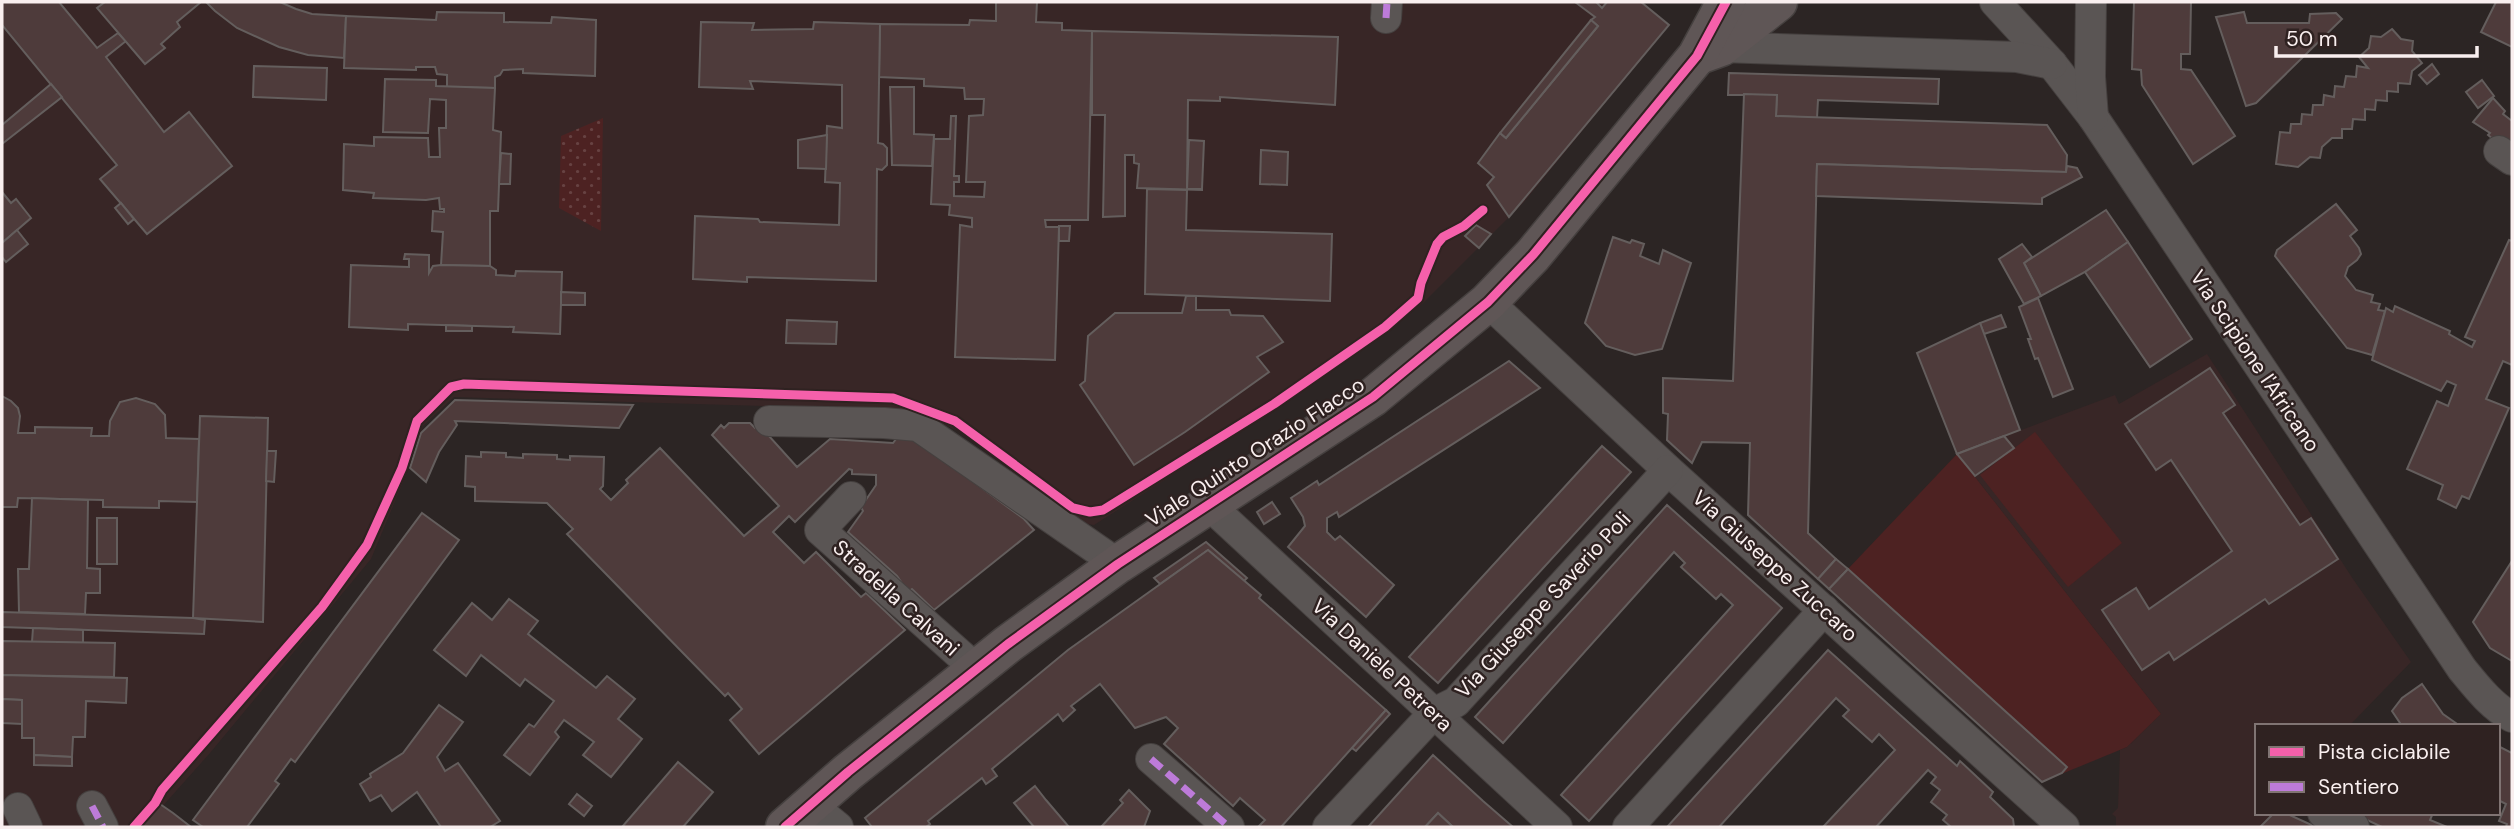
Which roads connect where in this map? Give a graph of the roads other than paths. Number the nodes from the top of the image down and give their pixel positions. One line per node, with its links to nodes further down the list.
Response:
1 (1726, 2): 7 (street)
2 (1778, 2): 7 (street)
3 (1995, 2): 6 (street, Via Scipione l'Africano)
4 (2018, 2): 6 (street, Via Scipione l'Africano)
5 (2091, 2): 9 (street)
6 (2028, 36): 8 (street, Via Scipione l'Africano)
7 (1709, 51): 8 (street); 10 (street, Viale Quinto Orazio Flacco)
8 (2052, 64): 9 (street, Via Scipione l'Africano)
9 (2093, 117): 18 (street, Via Scipione l'Africano)
10 (1488, 302): 12 (street, Via Giuseppe Zuccaro); 14 (street, Viale Quinto Orazio Flacco)
11 (769, 421): 15 (street)
12 (1668, 470): 16 (street, Via Giuseppe Zuccaro); 19 (street, Via Giuseppe Saverio Poli)
13 (851, 497): 17 (street, Stradella Calvani)
14 (1207, 503): 15 (street, Viale Quinto Orazio Flacco); 19 (street, Via Daniele Petrera)
15 (1118, 564): 17 (street, Viale Quinto Orazio Flacco)
16 (1824, 610): 26 (street); 27 (street, Via Giuseppe Zuccaro)
17 (975, 668): 22 (street, Viale Quinto Orazio Flacco)
18 (2510, 710)
19 (1434, 713): 24 (street, Via Giuseppe Saverio Poli); 25 (street, Via Daniele Petrera)
20 (1151, 759): 23 (street)
21 (2327, 815): 28 (street)
22 (811, 819)
23 (1229, 827)
24 (1328, 827)
25 (1557, 827)
26 (1628, 827)
27 (2064, 827)
28 (2354, 827)

